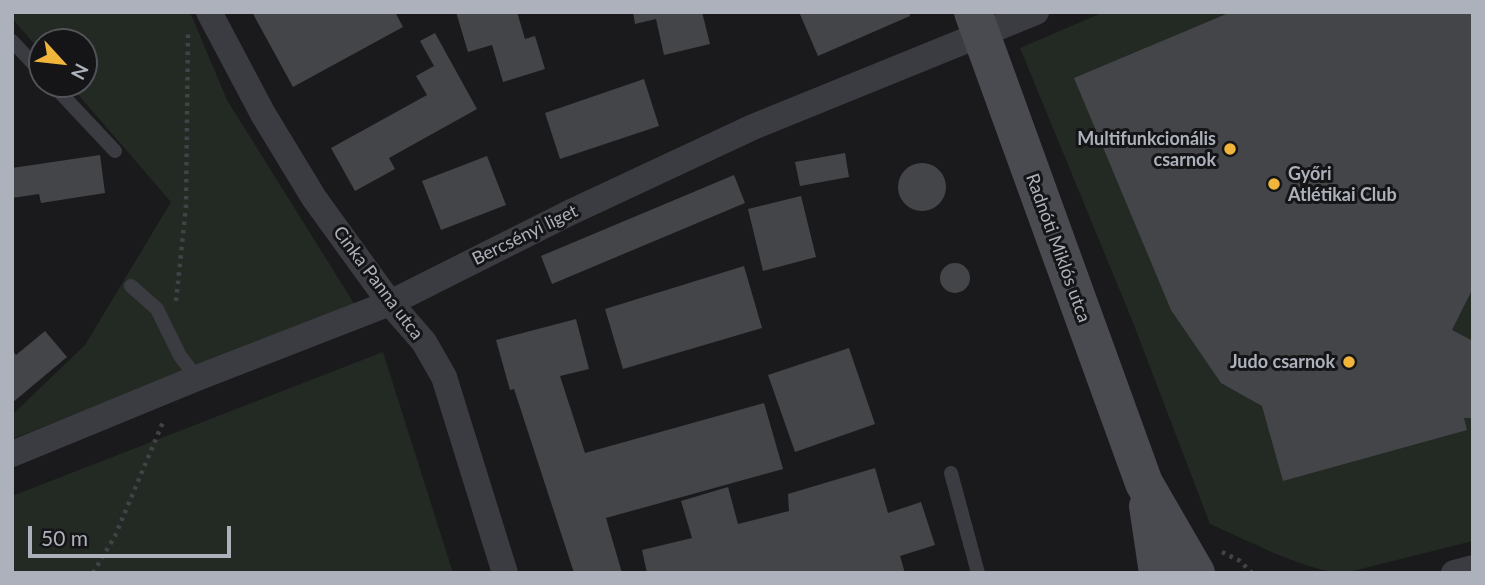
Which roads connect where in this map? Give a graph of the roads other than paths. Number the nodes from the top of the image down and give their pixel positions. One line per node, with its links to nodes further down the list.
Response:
1 (1037, 12): 3 (street, Bercsényi liget)
2 (199, 19): 9 (street, Cinka Panna utca)
3 (977, 24): 9 (street, Bercsényi liget); 13 (street, Radnóti Miklós utca)
4 (12, 41): 5 (lane)
5 (28, 58)
6 (65, 98): 7 (lane)
7 (115, 151)
8 (131, 286): 10 (lane)
9 (390, 303): 10 (street, Bercsényi liget); 15 (street, Cinka Panna utca)
10 (187, 381): 11 (street, Bercsényi liget)
11 (12, 454)
12 (951, 473): 16 (lane)
13 (1144, 483): 17 (street, Radnóti Miklós utca); 18 (street, Radnóti Miklós utca)
14 (1473, 568): 19 (street)
15 (505, 573)
16 (978, 573)
17 (1158, 573)
18 (1196, 573)
19 (1454, 573)

